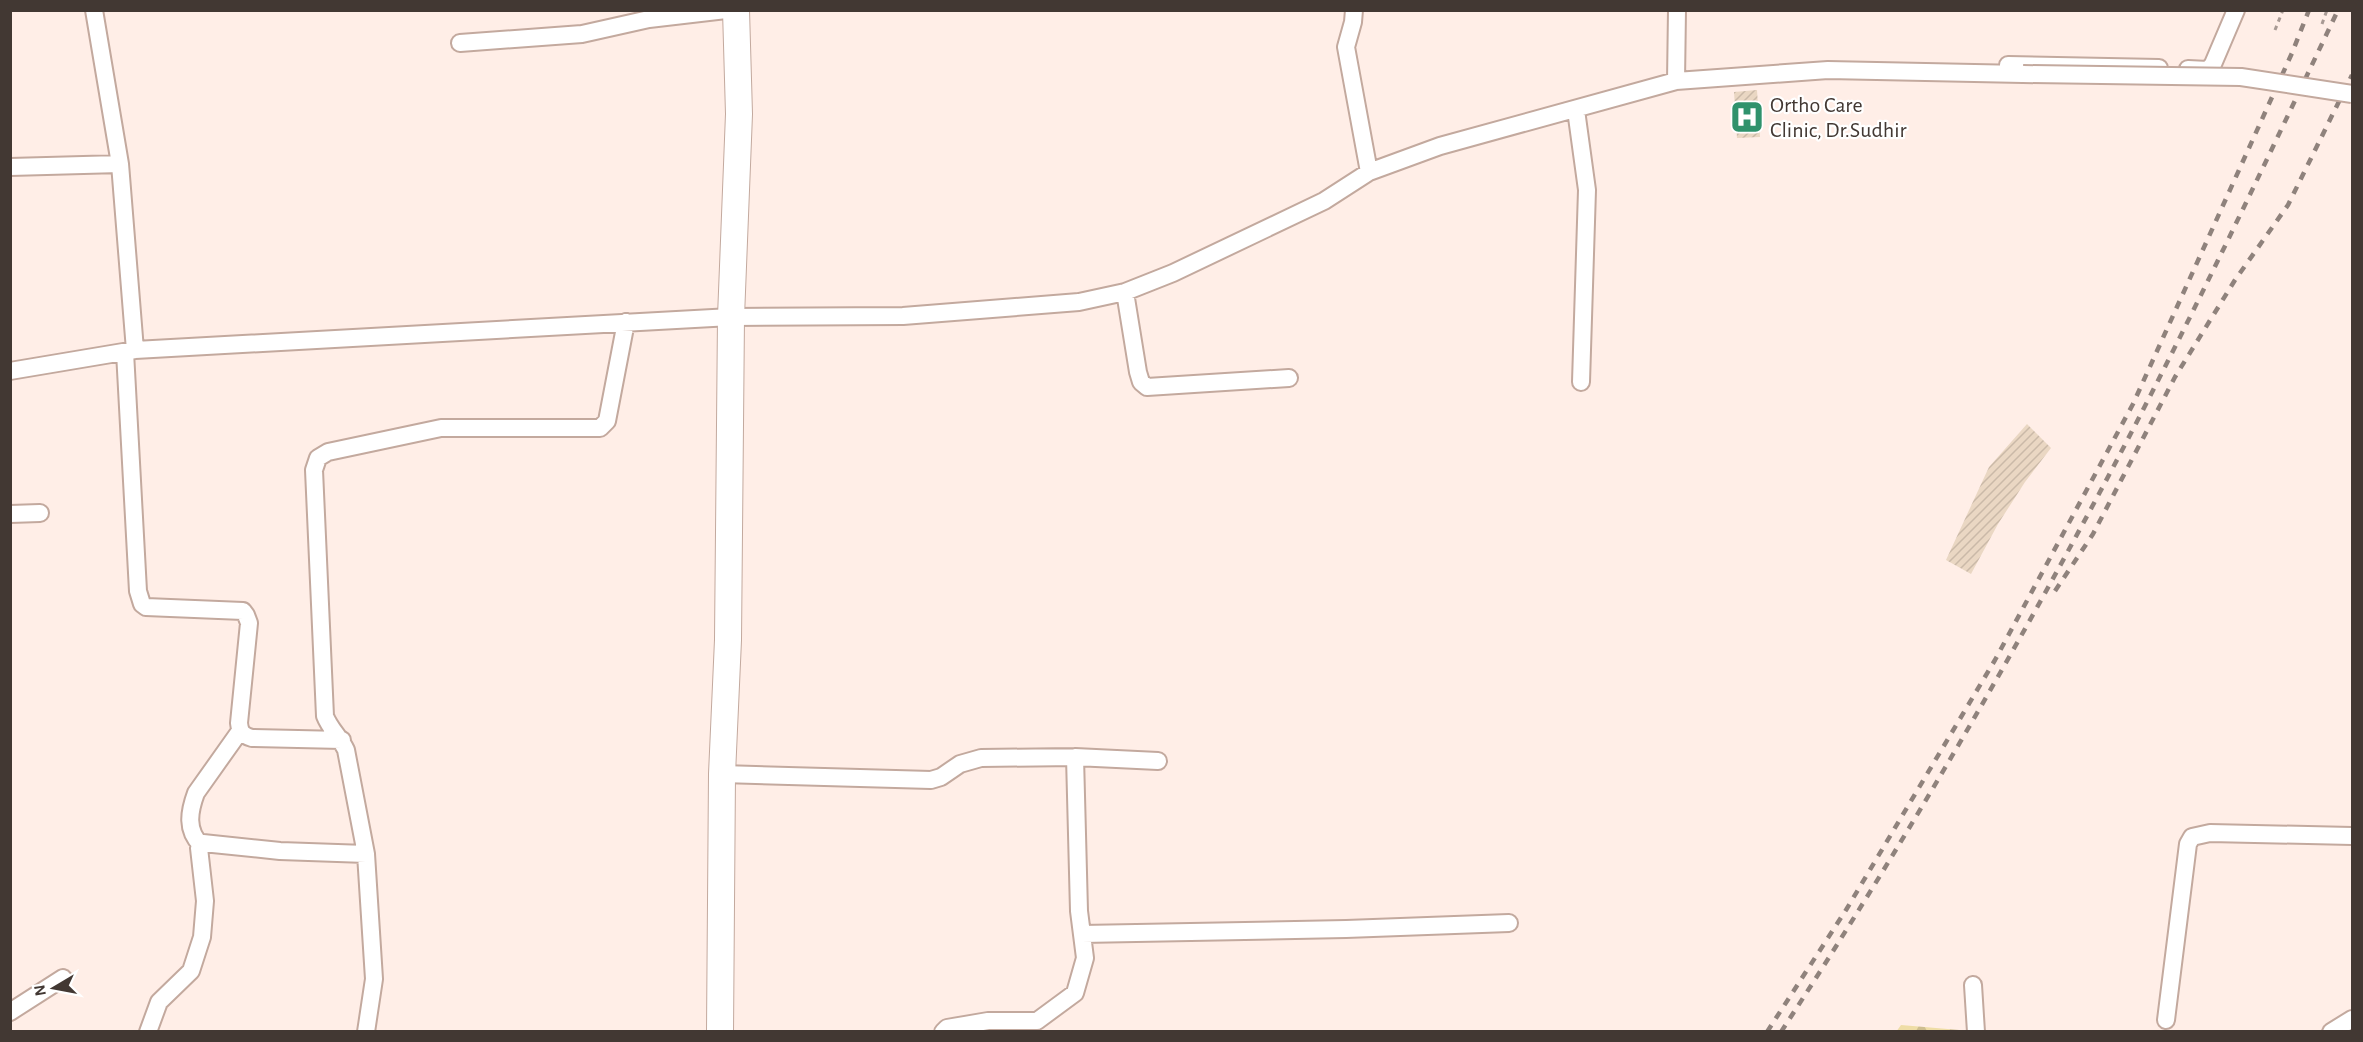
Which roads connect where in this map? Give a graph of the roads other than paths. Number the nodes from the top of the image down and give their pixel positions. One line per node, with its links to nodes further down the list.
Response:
1 (94, 10): 12 (street)
2 (726, 10): 7 (street)
3 (736, 10): 16 (main road)
4 (1354, 10): 14 (street)
5 (1677, 10): 9 (street)
6 (2236, 10): 8 (street)
7 (460, 43)
8 (1909, 72): 9 (street); 10 (street, bridge)
9 (1676, 81): 11 (street)
10 (2352, 94)
11 (1576, 110): 14 (street); 21 (street)
12 (120, 164): 13 (street); 18 (street)
13 (10, 167)
14 (1369, 172): 15 (street)
15 (1125, 292): 16 (street); 20 (street)
16 (731, 317): 17 (street); 28 (main road)
17 (626, 322): 18 (street); 25 (street)
18 (130, 351): 19 (street); 24 (street)
19 (10, 371)
20 (1289, 378)
21 (1581, 382)
22 (40, 513): 23 (street)
23 (10, 514)
24 (240, 731): 25 (street); 30 (street)
25 (342, 740): 31 (street)
26 (1075, 757): 27 (street); 28 (street); 33 (street)
27 (1158, 761)
28 (722, 774): 41 (main road)
29 (2352, 836): 38 (street)
30 (201, 845): 31 (street); 39 (street)
31 (366, 854): 40 (street)
32 (1509, 923): 33 (street)
33 (1082, 934): 42 (street)
34 (63, 978): 36 (street)
35 (1973, 985): 43 (street)
36 (10, 1012)
37 (2352, 1018): 44 (street)
38 (2166, 1020)
39 (148, 1032)
40 (366, 1032)
41 (720, 1032)
42 (943, 1032)
43 (1976, 1032)
44 (2331, 1032)

